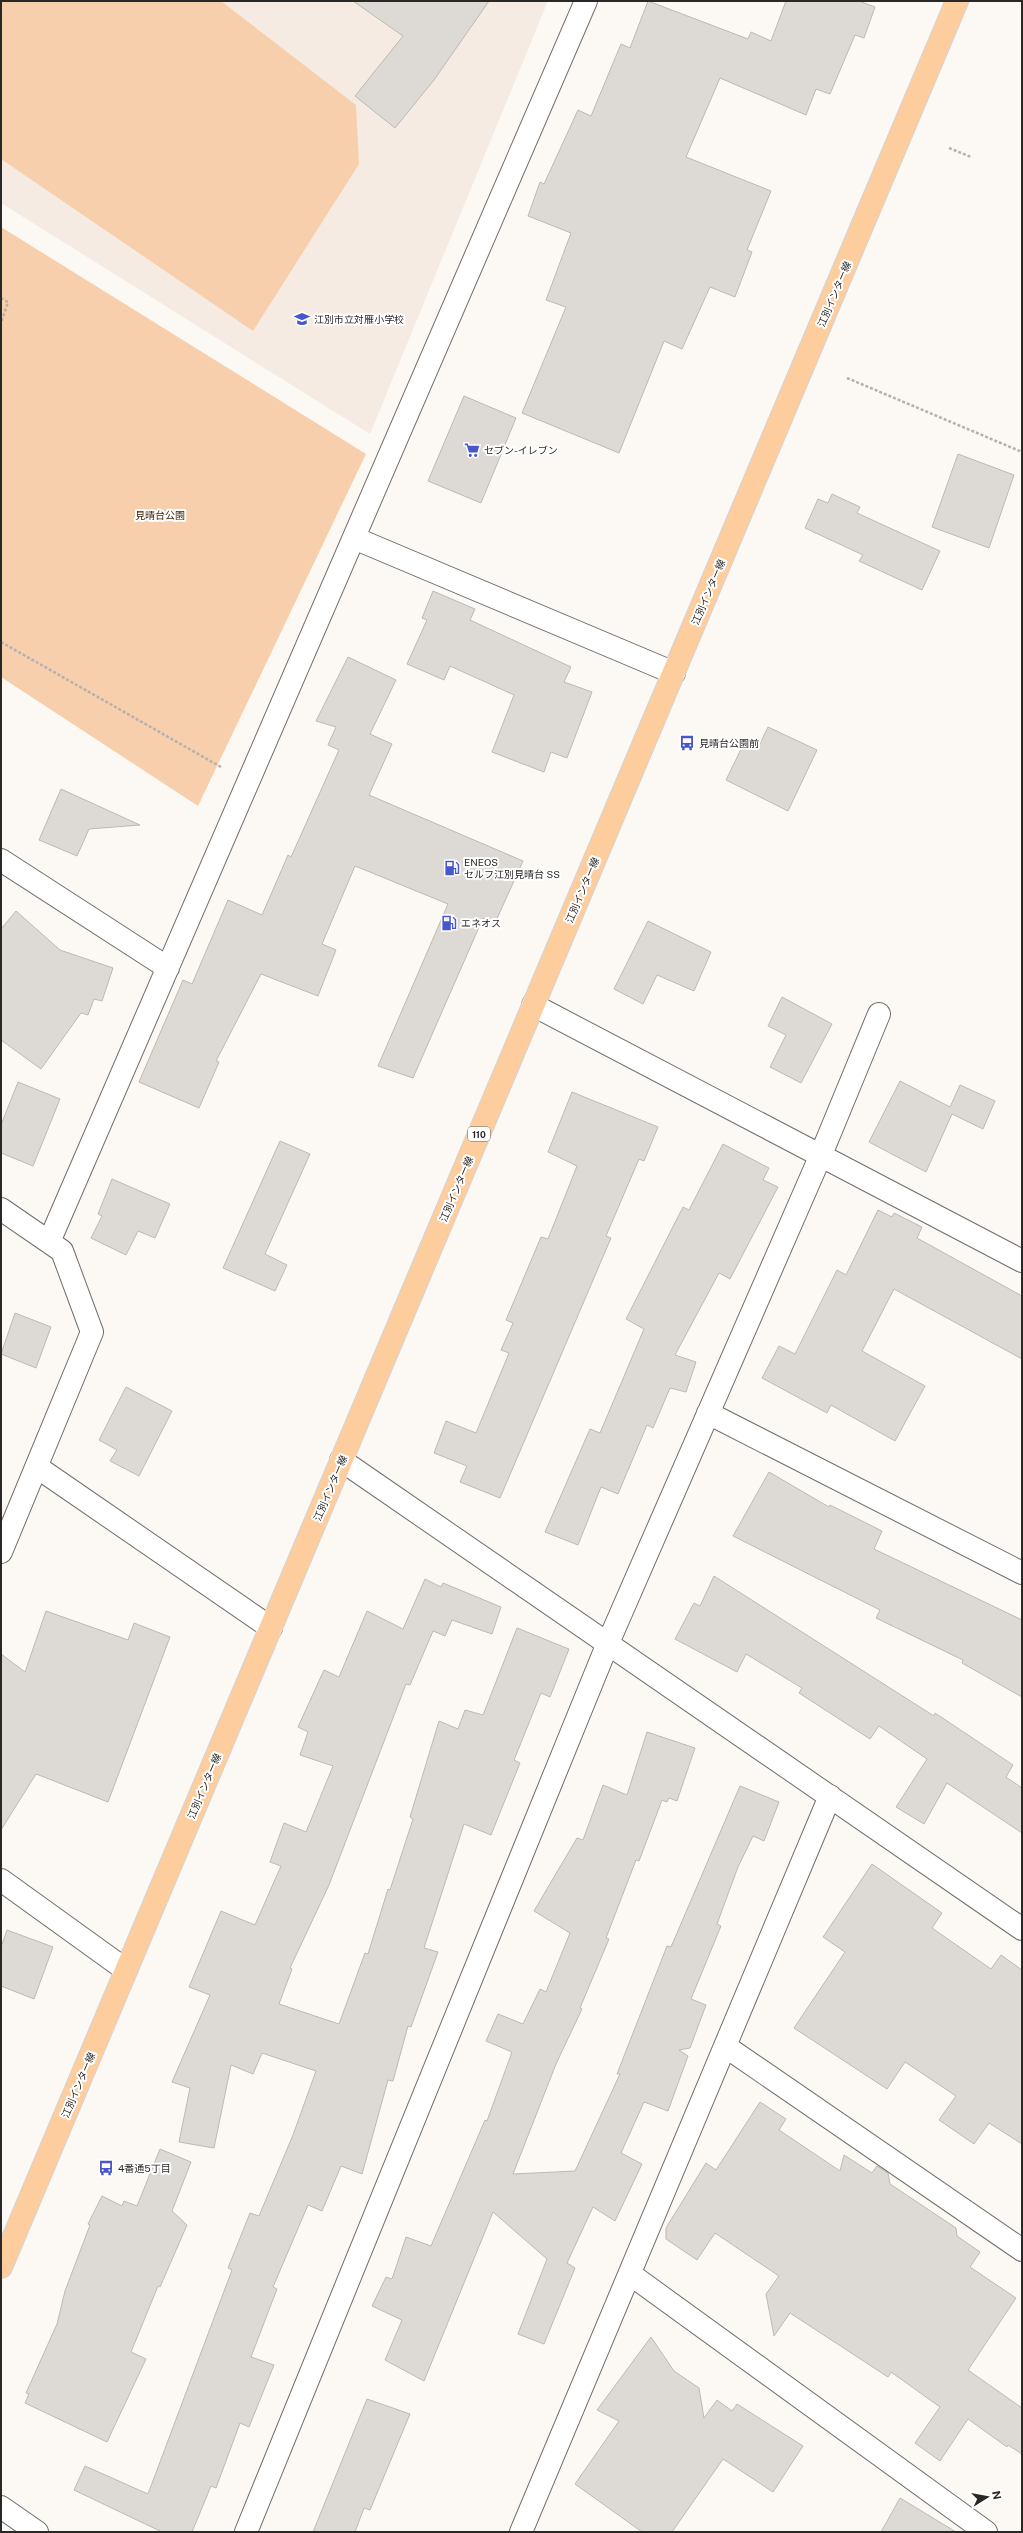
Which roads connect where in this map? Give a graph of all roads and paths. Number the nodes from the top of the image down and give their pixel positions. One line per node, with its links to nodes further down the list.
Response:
1 (586, 1): 9 (street)
2 (957, 1): 11 (main road, 江別インター線 / 110)
3 (949, 148): 4 (path)
4 (971, 157)
5 (1, 298): 6 (path)
6 (1, 323)
7 (847, 378): 8 (path)
8 (1022, 452)
9 (354, 538): 11 (street); 14 (street)
10 (1, 642): 12 (path)
11 (674, 673): 15 (main road, 江別インター線 / 110)
12 (223, 768)
13 (1, 860): 14 (street)
14 (168, 968): 19 (street)
15 (533, 1005): 17 (street); 22 (main road, 江別インター線 / 110)
16 (879, 1014): 17 (street)
17 (820, 1157): 20 (street); 21 (street)
18 (1, 1208): 19 (street)
19 (49, 1242): 23 (street)
20 (1022, 1261)
21 (708, 1413): 25 (street); 27 (street)
22 (341, 1460): 26 (main road, 江別インター線 / 110); 27 (street)
23 (37, 1466): 24 (street); 26 (street)
24 (1, 1552)
25 (1022, 1573)
26 (270, 1628): 31 (main road, 江別インター線 / 110)
27 (608, 1643): 28 (street); 38 (street)
28 (830, 1796): 30 (street); 32 (street)
29 (1, 1880): 31 (street)
30 (1022, 1929)
31 (126, 1970): 34 (main road, 江別インター線 / 110)
32 (725, 2046): 33 (street); 35 (street)
33 (1022, 2250)
34 (1, 2266)
35 (630, 2274): 39 (street); 40 (street)
36 (1, 2507): 37 (street)
37 (37, 2532)
38 (246, 2532)
39 (522, 2532)
40 (986, 2532)

